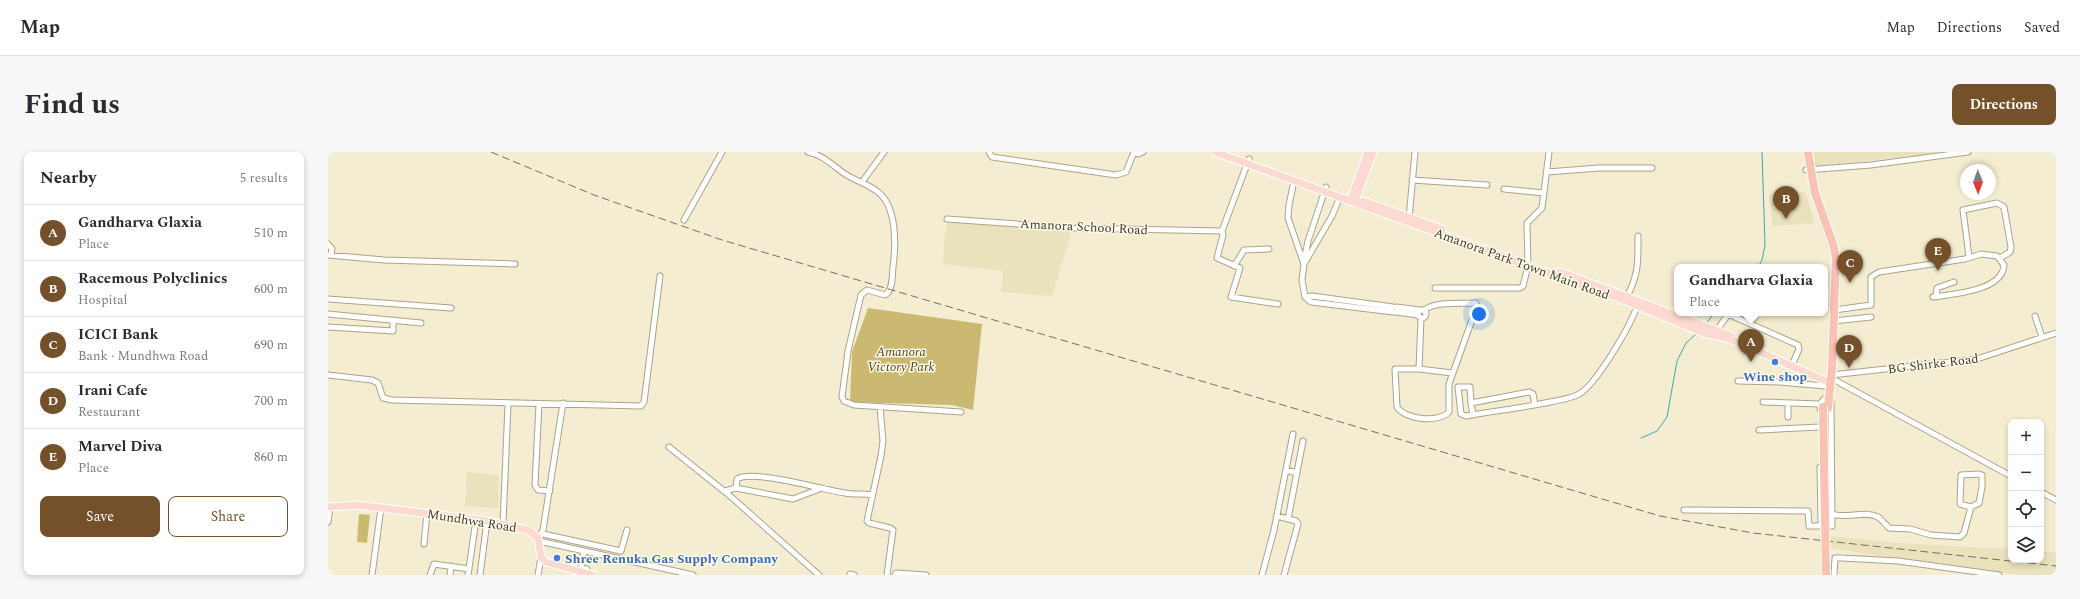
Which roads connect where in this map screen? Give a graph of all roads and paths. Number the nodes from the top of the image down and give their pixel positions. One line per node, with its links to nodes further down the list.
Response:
1 (722, 152): 31 (street)
2 (808, 152): 23 (street)
3 (884, 152): 23 (street)
4 (988, 152): 5 (street)
5 (1134, 152): 6 (street)
6 (1143, 152)
7 (1215, 152): 17 (main road, Amanora Park Town Main Road)
8 (1229, 152): 17 (main road, Amanora Park Town Main Road)
9 (1368, 152): 29 (main road)
10 (1374, 152): 29 (main road)
11 (1415, 152): 21 (street)
12 (1549, 152): 20 (street)
13 (1804, 152): 19 (highway)
14 (1808, 152): 19 (highway)
15 (1968, 152): 16 (street)
16 (1948, 153): 19 (street)
17 (1248, 162): 22 (main road, Amanora Park Town Main Road); 26 (main road, Amanora Park Town Main Road); 33 (street)
18 (1652, 168): 20 (street)
19 (1809, 170): 37 (highway)
20 (1547, 172): 27 (street)
21 (1412, 180): 24 (street); 32 (street)
22 (1294, 181): 26 (main road, Amanora Park Town Main Road); 43 (street)
23 (862, 182): 82 (street)
24 (1488, 185)
25 (1504, 189): 27 (street)
26 (1325, 190): 28 (main road, Amanora Park Town Main Road); 29 (main road, Amanora Park Town Main Road); 43 (street)
27 (1544, 193): 41 (street)
28 (1340, 197): 32 (main road, Amanora Park Town Main Road); 43 (street)
29 (1354, 198): 32 (main road, Amanora Park Town Main Road)
30 (947, 219): 33 (street, Amanora School Road)
31 (684, 220)
32 (1409, 220): 41 (main road, Amanora Park Town Main Road)
33 (1222, 231): 44 (street)
34 (1638, 236): 48 (street)
35 (328, 244): 38 (street)
36 (1269, 249): 44 (street)
37 (1831, 249): 53 (highway); 72 (highway)
38 (330, 255): 42 (street)
39 (1969, 258): 40 (street); 40 (street); 53 (street)
40 (2000, 258): 46 (street)
41 (1528, 263): 47 (street); 48 (main road, Amanora Park Town Main Road)
42 (515, 264)
43 (1304, 264): 54 (street)
44 (1234, 266): 50 (street)
45 (660, 276): 75 (street)
46 (1954, 282)
47 (1435, 288)
48 (1626, 298): 51 (main road, Amanora Park Town Main Road)
49 (328, 299): 52 (street)
50 (1278, 304)
51 (1638, 304): 64 (main road, Amanora Park Town Main Road); 81 (street)
52 (451, 308)
53 (1834, 310): 61 (highway)
54 (1419, 313): 69 (street); 70 (street)
55 (328, 314): 60 (street)
56 (1727, 316): 65 (street)
57 (1735, 316): 68 (street)
58 (2035, 316): 67 (street)
59 (1871, 317): 61 (street)
60 (394, 320): 62 (street); 63 (street)
61 (1834, 321): 72 (highway)
62 (421, 323)
63 (328, 327)
64 (1707, 330): 65 (main road, Amanora Park Town Main Road); 72 (main road, Amanora Park Town Main Road)
65 (1717, 330): 68 (main road, Amanora Park Town Main Road)
66 (2056, 333): 67 (street, BG Shirke Road)
67 (2042, 337): 72 (street, BG Shirke Road)
68 (1793, 363): 72 (main road, Amanora Park Town Main Road)
69 (1419, 368): 70 (street); 70 (street)
70 (1452, 373)
71 (328, 375): 79 (street)
72 (1828, 379): 73 (street); 78 (highway); 95 (street)
73 (1738, 381)
74 (1763, 402): 77 (street)
75 (563, 403): 80 (street); 98 (street)
76 (1471, 403): 81 (street); 84 (street); 84 (street)
77 (1788, 403): 78 (street); 85 (street)
78 (1825, 403): 86 (street); 92 (street); 140 (highway, bridge); 141 (highway)
79 (508, 404): 80 (street); 114 (street)
80 (539, 404): 98 (street)
81 (1535, 405): 84 (street)
82 (880, 407): 83 (street); 101 (street)
83 (961, 412)
84 (1473, 415)
85 (1788, 416)
86 (1820, 427): 87 (street); 91 (street)
87 (1759, 430)
88 (1293, 434): 93 (street)
89 (1304, 441): 94 (street)
90 (669, 447): 99 (street)
91 (1820, 457): 92 (street); 115 (street)
92 (1832, 457): 108 (street)
93 (1286, 470): 94 (street); 109 (street)
94 (1297, 473): 110 (street)
95 (2008, 474)
96 (823, 487): 97 (street); 97 (street); 101 (street)
97 (736, 488): 99 (street)
98 (550, 491): 117 (street)
99 (725, 491): 133 (street)
100 (2044, 494): 102 (street)
101 (872, 495): 134 (street)
102 (2056, 500)
103 (329, 507): 105 (main road, Mundhwa Road); 113 (street)
104 (1971, 507): 104 (street); 108 (street)
105 (381, 508): 107 (main road, Mundhwa Road); 125 (street)
106 (1684, 510): 115 (street)
107 (427, 513): 111 (main road, Mundhwa Road); 118 (street)
108 (1832, 514): 115 (street)
109 (1277, 516): 110 (street); 137 (street)
110 (1288, 519): 138 (street)
111 (476, 520): 112 (main road, Mundhwa Road); 123 (street)
112 (487, 521): 114 (main road, Mundhwa Road); 129 (street)
113 (328, 522)
114 (503, 524): 117 (main road, Mundhwa Road)
115 (1822, 526)
116 (626, 530): 117 (street)
117 (540, 538): 119 (street); 120 (main road)
118 (424, 544)
119 (584, 551): 124 (street); 132 (street)
120 (541, 557): 130 (street); 131 (main road)
121 (1823, 560): 139 (street)
122 (452, 566): 123 (street); 126 (street); 127 (street)
123 (470, 569): 128 (street)
124 (587, 569)
125 (372, 575)
126 (430, 575)
127 (450, 575)
128 (468, 575)
129 (480, 575)
130 (538, 575)
131 (592, 575)
132 (692, 575)
133 (819, 575)
134 (887, 575)
135 (896, 575): 136 (street)
136 (926, 575)
137 (1262, 575)
138 (1284, 575)
139 (1823, 575)
140 (1826, 575)
141 (1831, 575)
142 (1834, 575): 143 (street)
143 (1999, 575)

